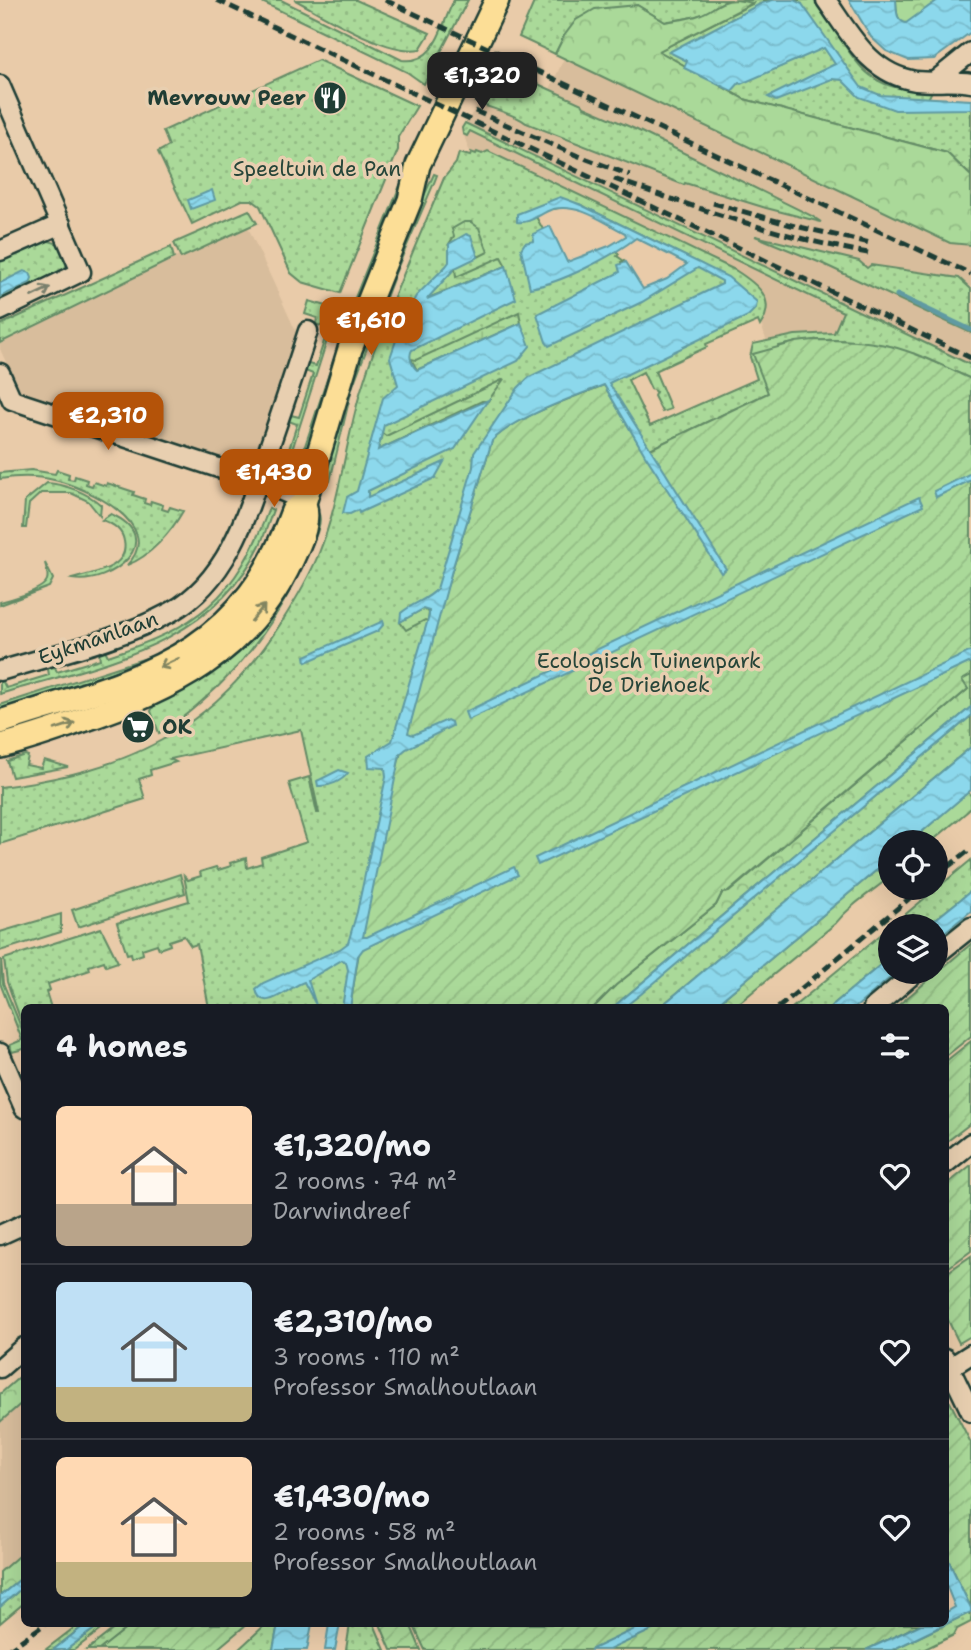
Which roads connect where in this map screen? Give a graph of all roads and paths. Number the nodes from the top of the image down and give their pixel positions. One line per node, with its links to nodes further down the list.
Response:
1 (497, 0): 8 (main road)
2 (515, 0): 8 (main road)
3 (826, 0): 5 (street)
4 (971, 52): 5 (street)
5 (935, 80): 6 (street)
6 (971, 83)
7 (0, 85): 9 (street)
8 (410, 200): 15 (main road)
9 (61, 224): 10 (street); 11 (street, one-way to 9)
10 (0, 251)
11 (0, 311)
12 (309, 331): 14 (street, Eykmanlaan)
13 (0, 373): 14 (street)
14 (258, 481): 15 (street); 16 (street, Eykmanlaan)
15 (305, 502): 17 (main road, one-way to 17); 18 (main road, one-way to 15)
16 (0, 671)
17 (0, 722)
18 (0, 746)
19 (971, 927): 20 (street)
20 (948, 945)
21 (902, 984): 22 (street)
22 (878, 1004)
23 (0, 1056): 24 (street)
24 (21, 1102)
25 (971, 1143): 26 (street)
26 (949, 1161)
27 (21, 1225): 28 (street)
28 (0, 1235)
29 (21, 1350): 33 (street)
30 (971, 1354): 31 (street)
31 (949, 1362)
32 (949, 1367): 34 (street)
33 (0, 1368)
34 (969, 1405)

